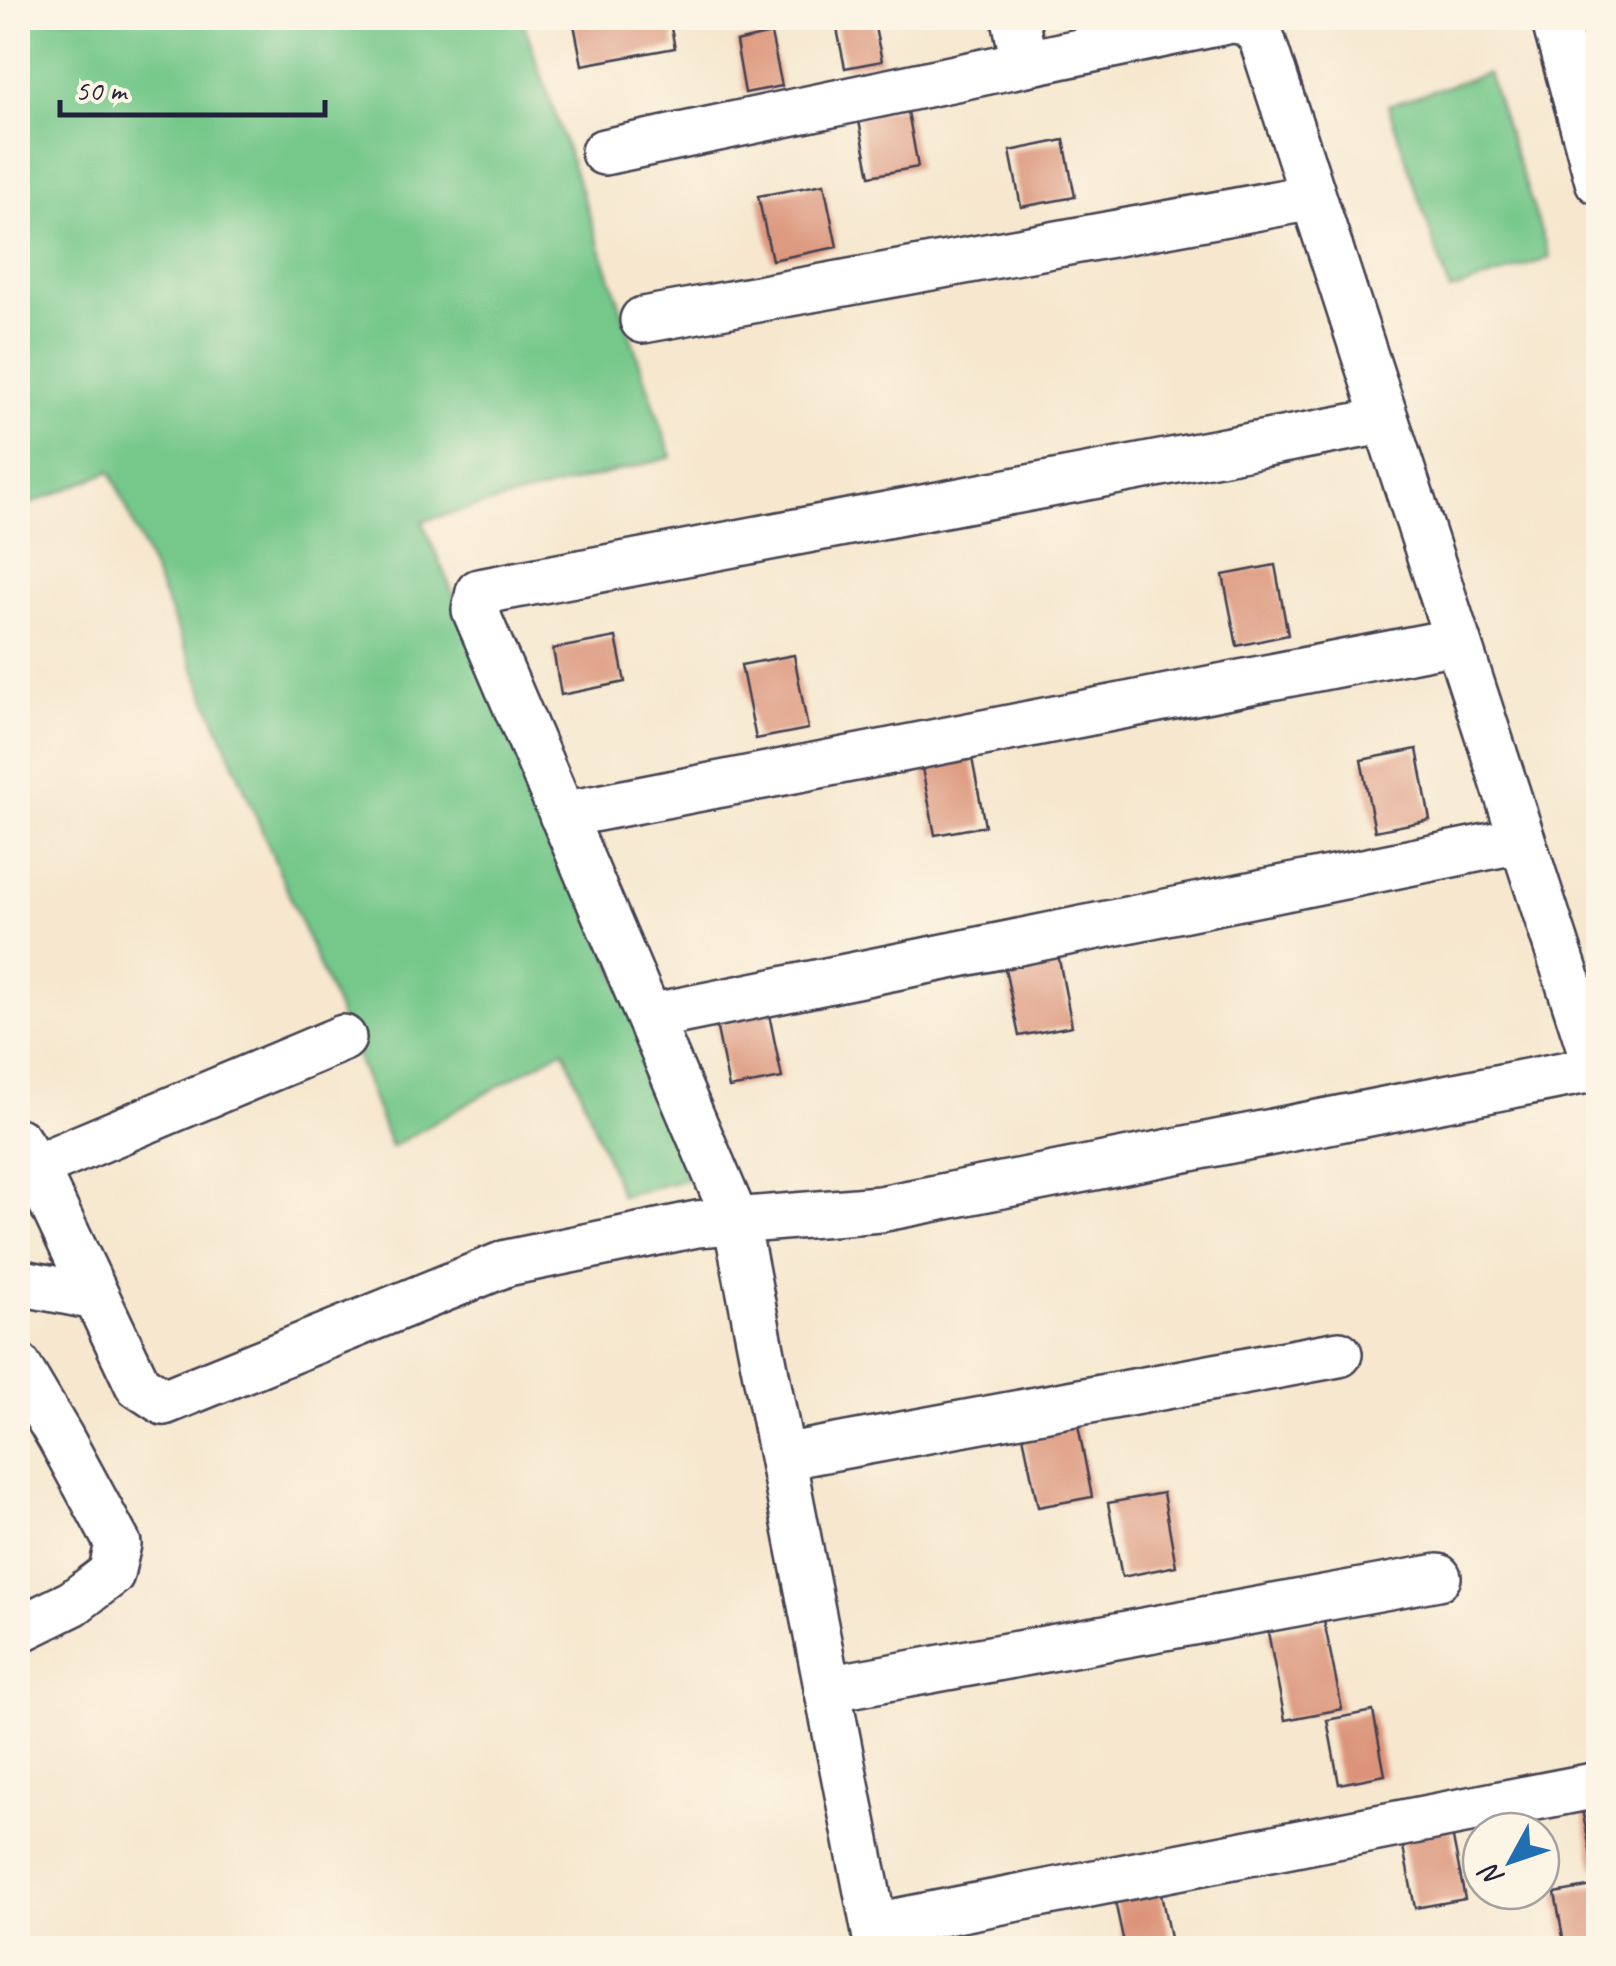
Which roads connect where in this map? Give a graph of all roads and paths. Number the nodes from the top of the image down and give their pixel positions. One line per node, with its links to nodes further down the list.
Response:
1 (1015, 18): 3 (street)
2 (1554, 18): 5 (street)
3 (1024, 63): 4 (street); 6 (street)
4 (604, 152)
5 (1598, 181)
6 (1313, 197): 7 (street); 8 (street)
7 (643, 320)
8 (1384, 421): 9 (street); 10 (street)
9 (1456, 641): 10 (street); 11 (street)
10 (562, 815): 12 (street)
11 (1521, 840): 12 (street); 14 (street)
12 (649, 1017): 16 (street)
13 (343, 1038): 15 (street)
14 (1597, 1068): 16 (street)
15 (26, 1154): 18 (street)
16 (736, 1221): 18 (street); 21 (street)
17 (18, 1282): 18 (street)
18 (95, 1296)
19 (1339, 1354): 21 (street)
20 (18, 1366): 23 (street)
21 (782, 1457): 24 (street)
22 (1438, 1577): 24 (street)
23 (18, 1630)
24 (828, 1689): 26 (street)
25 (1598, 1785): 26 (street)
26 (876, 1937)

